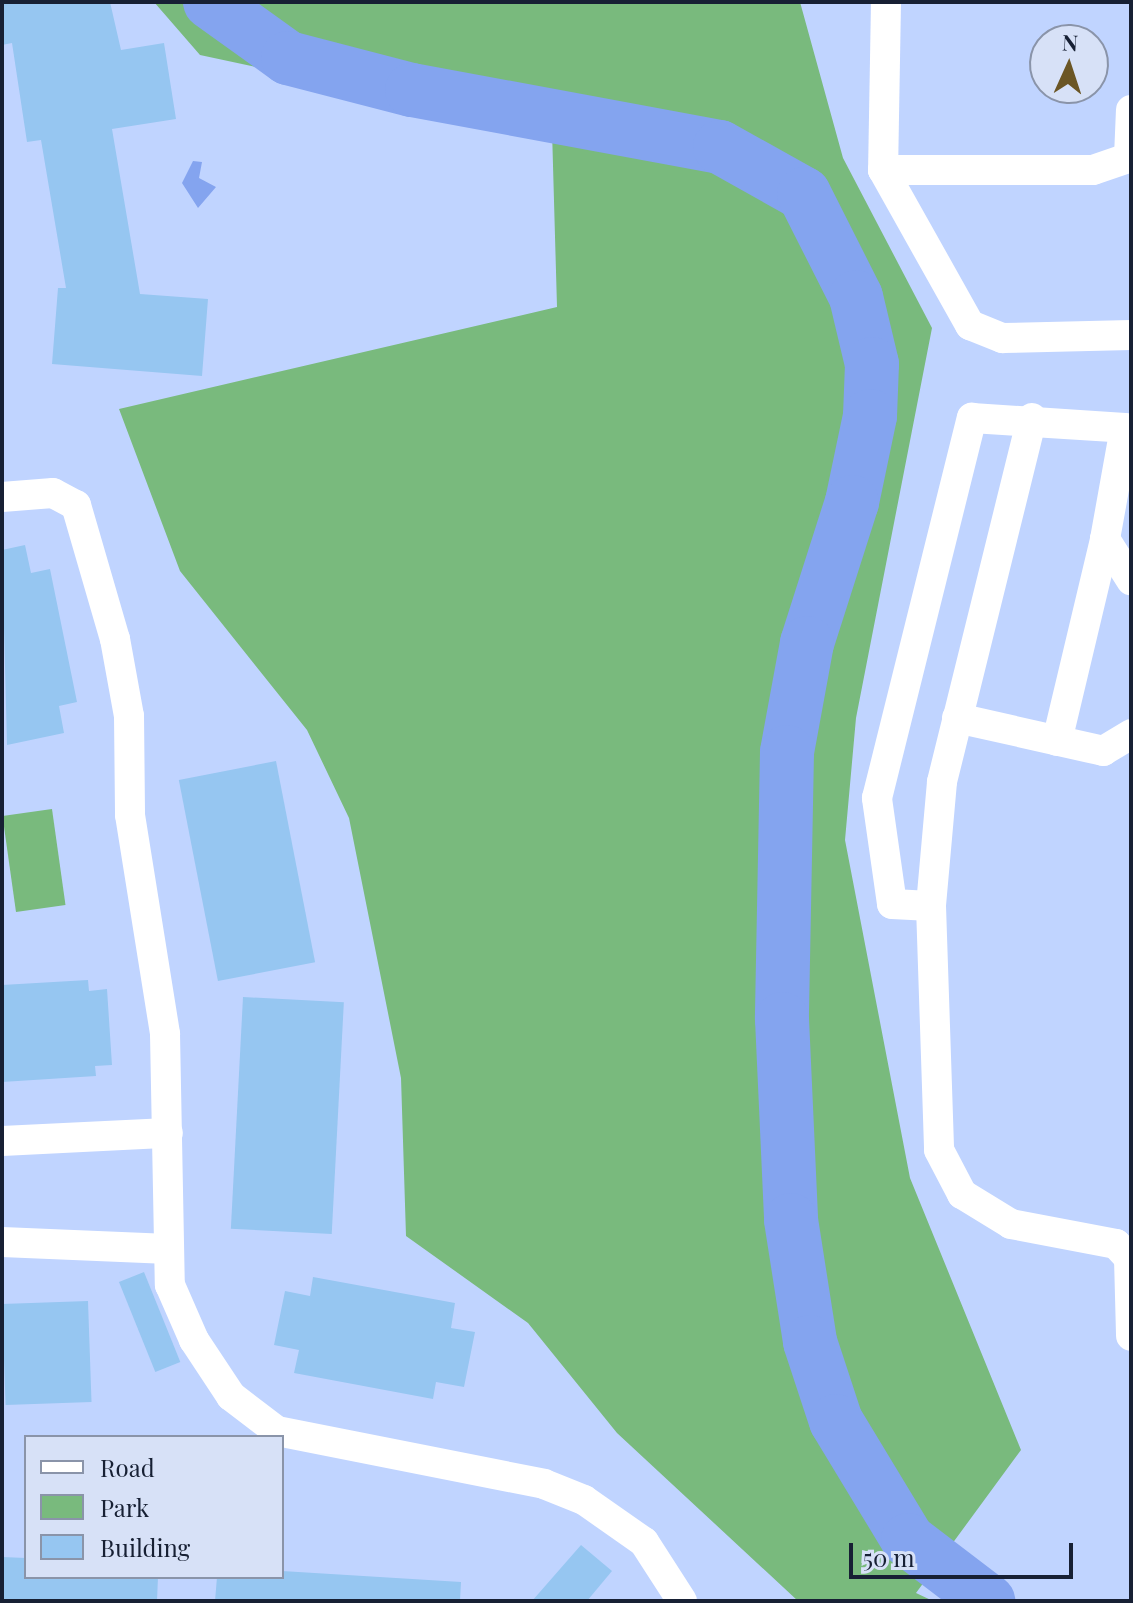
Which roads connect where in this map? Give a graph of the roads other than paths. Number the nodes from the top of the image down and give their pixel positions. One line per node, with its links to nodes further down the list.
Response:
1 (886, 2): 4 (lane)
2 (1131, 110): 3 (lane)
3 (1130, 157): 4 (lane)
4 (883, 170): 5 (lane)
5 (1131, 335)
6 (1032, 418): 8 (lane); 10 (lane); 13 (lane)
7 (2, 497): 14 (lane)
8 (1105, 539): 9 (lane); 12 (lane)
9 (1131, 580)
10 (957, 718): 12 (lane); 13 (lane)
11 (1131, 734): 12 (lane)
12 (1057, 741)
13 (931, 906): 18 (lane)
14 (168, 1133): 15 (lane); 17 (lane)
15 (2, 1141)
16 (2, 1242): 17 (lane)
17 (169, 1249): 19 (lane)
18 (1131, 1336)
19 (682, 1601)

